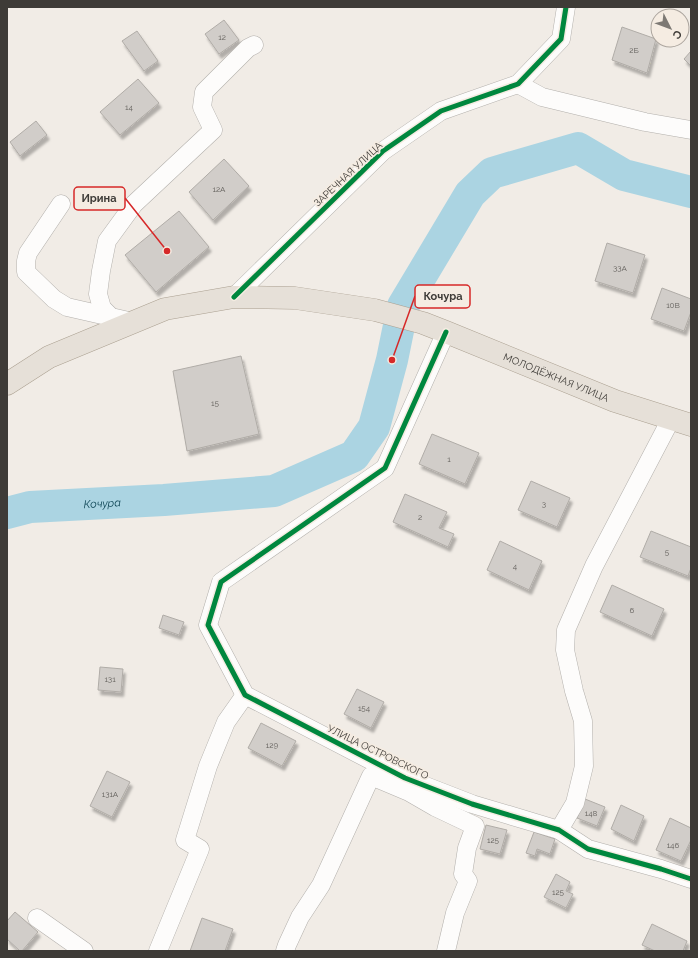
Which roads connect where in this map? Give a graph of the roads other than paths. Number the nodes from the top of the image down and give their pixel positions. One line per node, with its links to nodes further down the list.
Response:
1 (566, 7): 3 (street, ЗАРЕЧНАЯ УЛИЦА)
2 (254, 45): 7 (street)
3 (518, 84): 4 (street); 6 (street, ЗАРЕЧНАЯ УЛИЦА)
4 (691, 130)
5 (61, 204): 7 (street)
6 (234, 297): 8 (main road, МОЛОДЁЖНАЯ УЛИЦА); 9 (main road, МОЛОДЁЖНАЯ УЛИЦА)
7 (111, 318): 8 (street)
8 (133, 322): 10 (main road, МОЛОДЁЖНАЯ УЛИЦА)
9 (446, 332): 11 (main road, МОЛОДЁЖНАЯ УЛИЦА); 12 (street)
10 (7, 384)
11 (681, 422): 13 (street)
12 (245, 695): 13 (street, УЛИЦА ОСТРОВСКОГО); 17 (street)
13 (559, 830): 14 (street, УЛИЦА ОСТРОВСКОГО)
14 (691, 878)
15 (37, 918): 16 (street)
16 (84, 951)
17 (158, 951)
18 (285, 951): 19 (street)
19 (446, 951)

